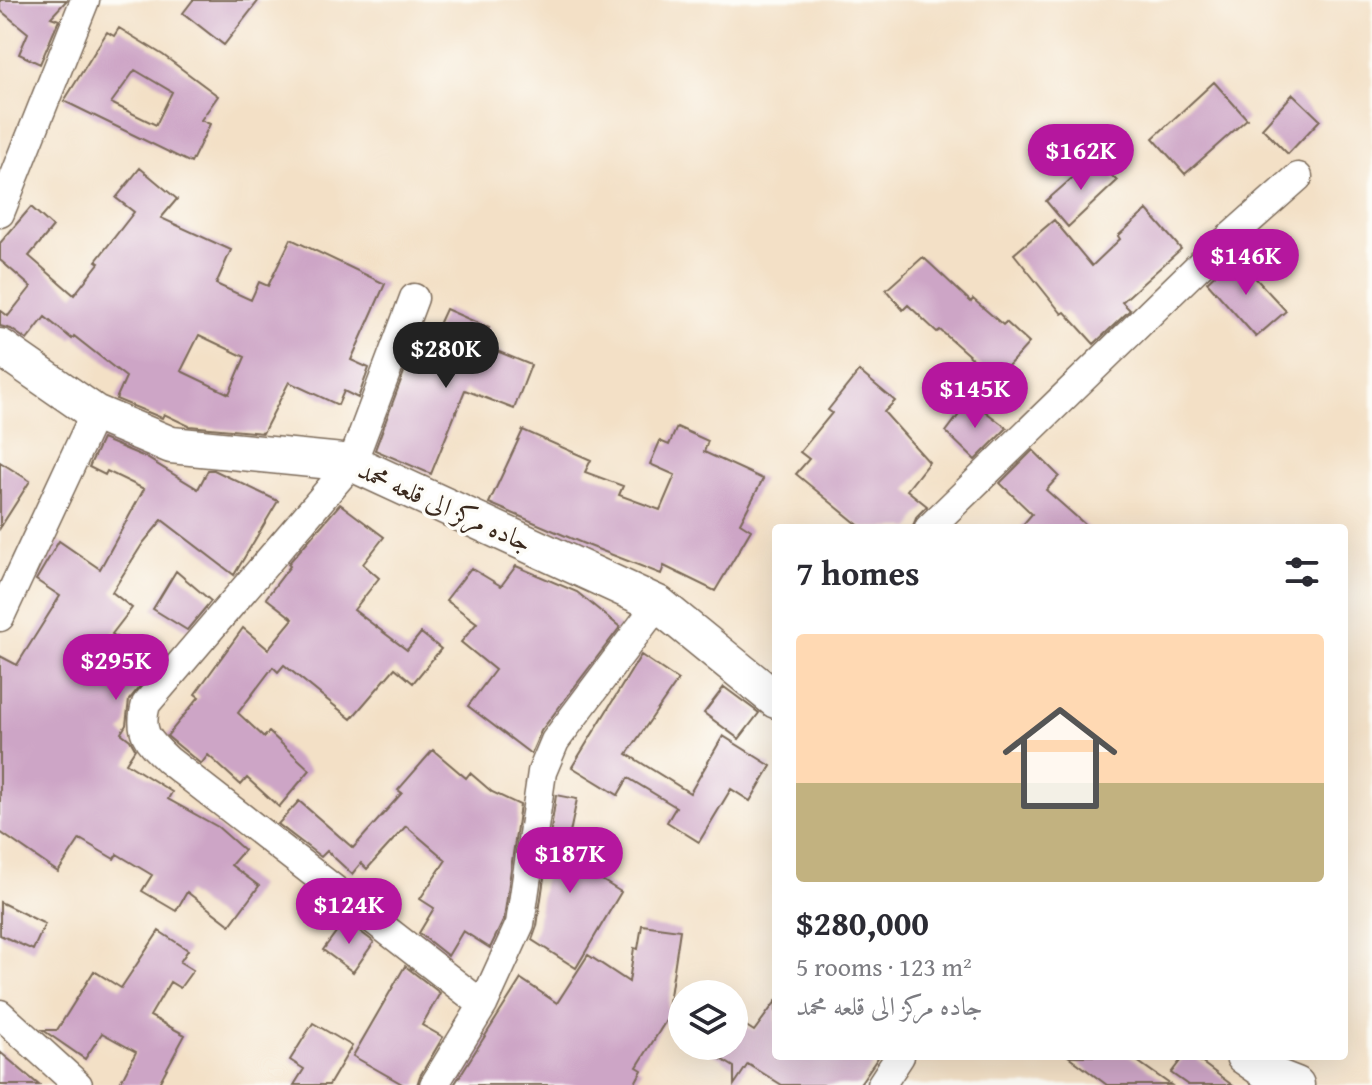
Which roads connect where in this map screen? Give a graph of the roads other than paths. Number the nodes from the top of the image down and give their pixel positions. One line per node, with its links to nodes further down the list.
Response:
1 (85, 0): 3 (street)
2 (1298, 177): 8 (street)
3 (0, 213)
4 (414, 298): 7 (street)
5 (0, 347): 6 (street, جاده مرکز الی قلعه محمد)
6 (95, 413): 7 (street, جاده مرکز الی قلعه محمد); 10 (street)
7 (352, 463): 9 (street, جاده مرکز الی قلعه محمد); 12 (street)
8 (933, 524)
9 (658, 604): 11 (street, جاده مرکز الی قلعه محمد); 12 (street)
10 (0, 617)
11 (772, 692)
12 (483, 1005): 16 (street)
13 (0, 1014): 15 (street)
14 (897, 1060): 17 (street)
15 (78, 1085)
16 (434, 1085)
17 (881, 1085)

